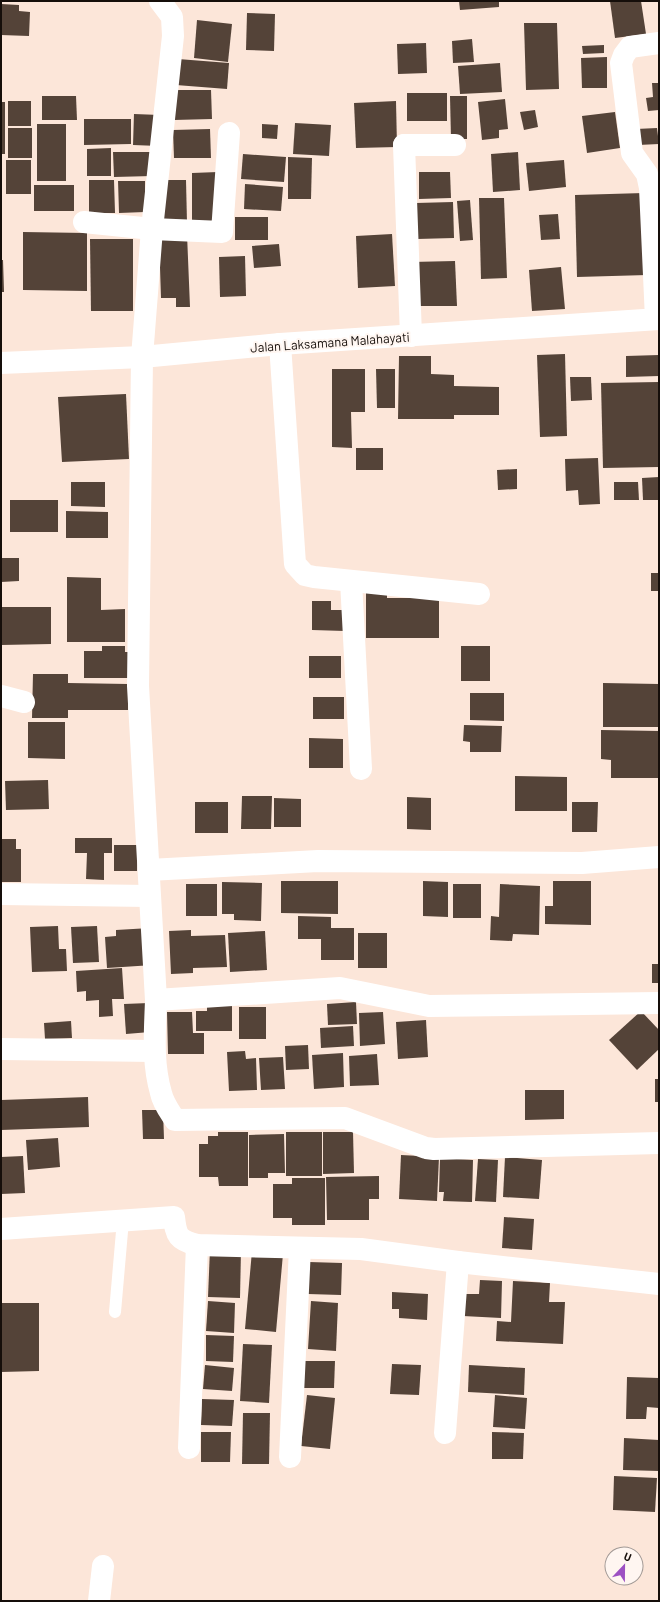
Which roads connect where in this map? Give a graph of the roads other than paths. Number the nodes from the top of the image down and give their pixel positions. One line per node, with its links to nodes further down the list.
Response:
1 (160, 1): 6 (main road)
2 (659, 43): 7 (main road)
3 (229, 132): 6 (main road)
4 (455, 145): 8 (main road)
5 (84, 222): 6 (main road)
6 (152, 229): 10 (main road)
7 (657, 319): 8 (main road, Jalan Laksamana Malahayati)
8 (411, 336): 9 (main road, Jalan Laksamana Malahayati)
9 (280, 344): 10 (main road, Jalan Laksamana Malahayati); 12 (main road)
10 (142, 356): 11 (main road, Jalan Laksamana Malahayati); 18 (main road)
11 (1, 363)
12 (350, 581): 13 (main road); 16 (main road)
13 (478, 594)
14 (1, 696): 15 (main road)
15 (24, 702)
16 (361, 769)
17 (659, 857): 18 (main road)
18 (149, 870): 20 (main road)
19 (1, 894): 20 (main road)
20 (149, 896): 21 (main road)
21 (156, 1000): 22 (main road); 24 (main road)
22 (659, 1003)
23 (1, 1049): 24 (main road)
24 (154, 1051): 25 (main road)
25 (659, 1143)
26 (123, 1220): 27 (main road); 28 (main road); 32 (lane)
27 (1, 1229)
28 (197, 1245): 29 (main road); 34 (main road)
29 (300, 1248): 30 (main road); 35 (main road)
30 (458, 1262): 31 (main road); 33 (main road)
31 (659, 1284)
32 (115, 1312)
33 (446, 1433)
34 (189, 1448)
35 (290, 1457)
36 (102, 1566): 37 (main road)
37 (99, 1601)

